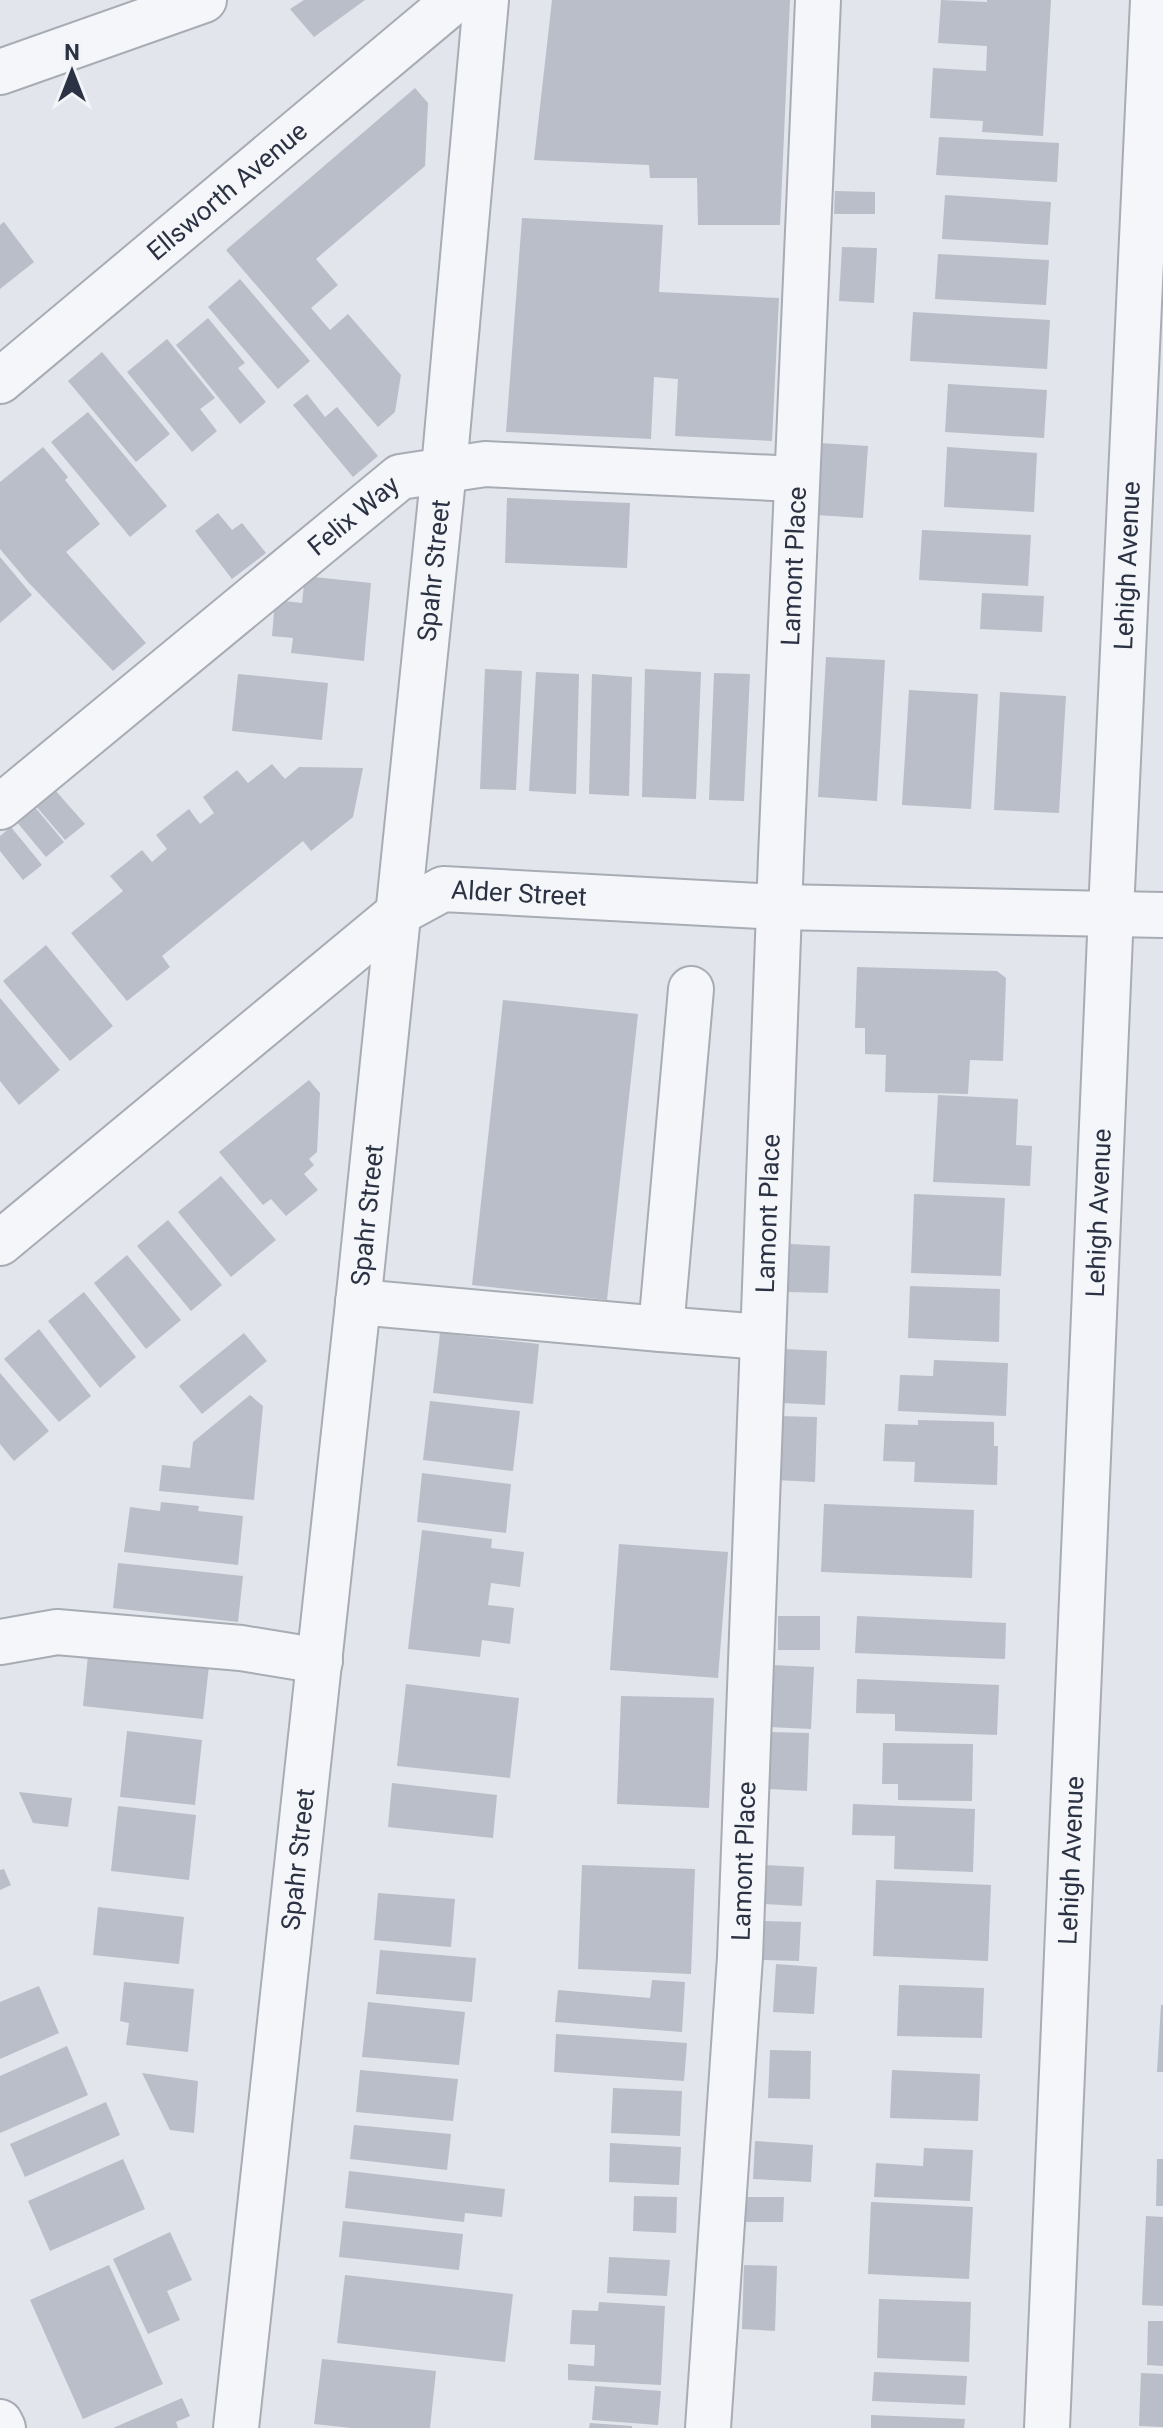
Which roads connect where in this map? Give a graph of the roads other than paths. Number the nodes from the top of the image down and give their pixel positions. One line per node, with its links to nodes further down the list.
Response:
1 (204, 0): 6 (street)
2 (455, 0): 7 (street, Ellsworth Avenue)
3 (486, 0): 8 (street, Spahr Street)
4 (818, 0): 9 (street, Lamont Place)
5 (1153, 0): 12 (street, Lehigh Avenue)
6 (0, 72)
7 (0, 381)
8 (444, 469): 9 (street, Felix Way); 10 (street, Felix Way); 13 (street, Spahr Street)
9 (796, 479): 11 (street, Lamont Place)
10 (0, 807)
11 (779, 907): 12 (street, Alder Street); 13 (street, Alder Street); 19 (street, Lamont Place)
12 (1111, 912): 14 (street, Alder Street); 26 (street, Lehigh Avenue)
13 (397, 914): 16 (street, Alder Street); 17 (street, Spahr Street)
14 (1163, 915)
15 (691, 989): 18 (street)
16 (0, 1243)
17 (358, 1302): 18 (street); 21 (street, Spahr Street)
18 (661, 1329): 19 (street)
19 (763, 1337): 25 (street, Lamont Place)
20 (0, 1642): 21 (street)
21 (320, 1661): 24 (street, Spahr Street)
22 (0, 2422): 23 (street)
23 (3, 2428)
24 (236, 2428)
25 (708, 2428)
26 (1047, 2428)

